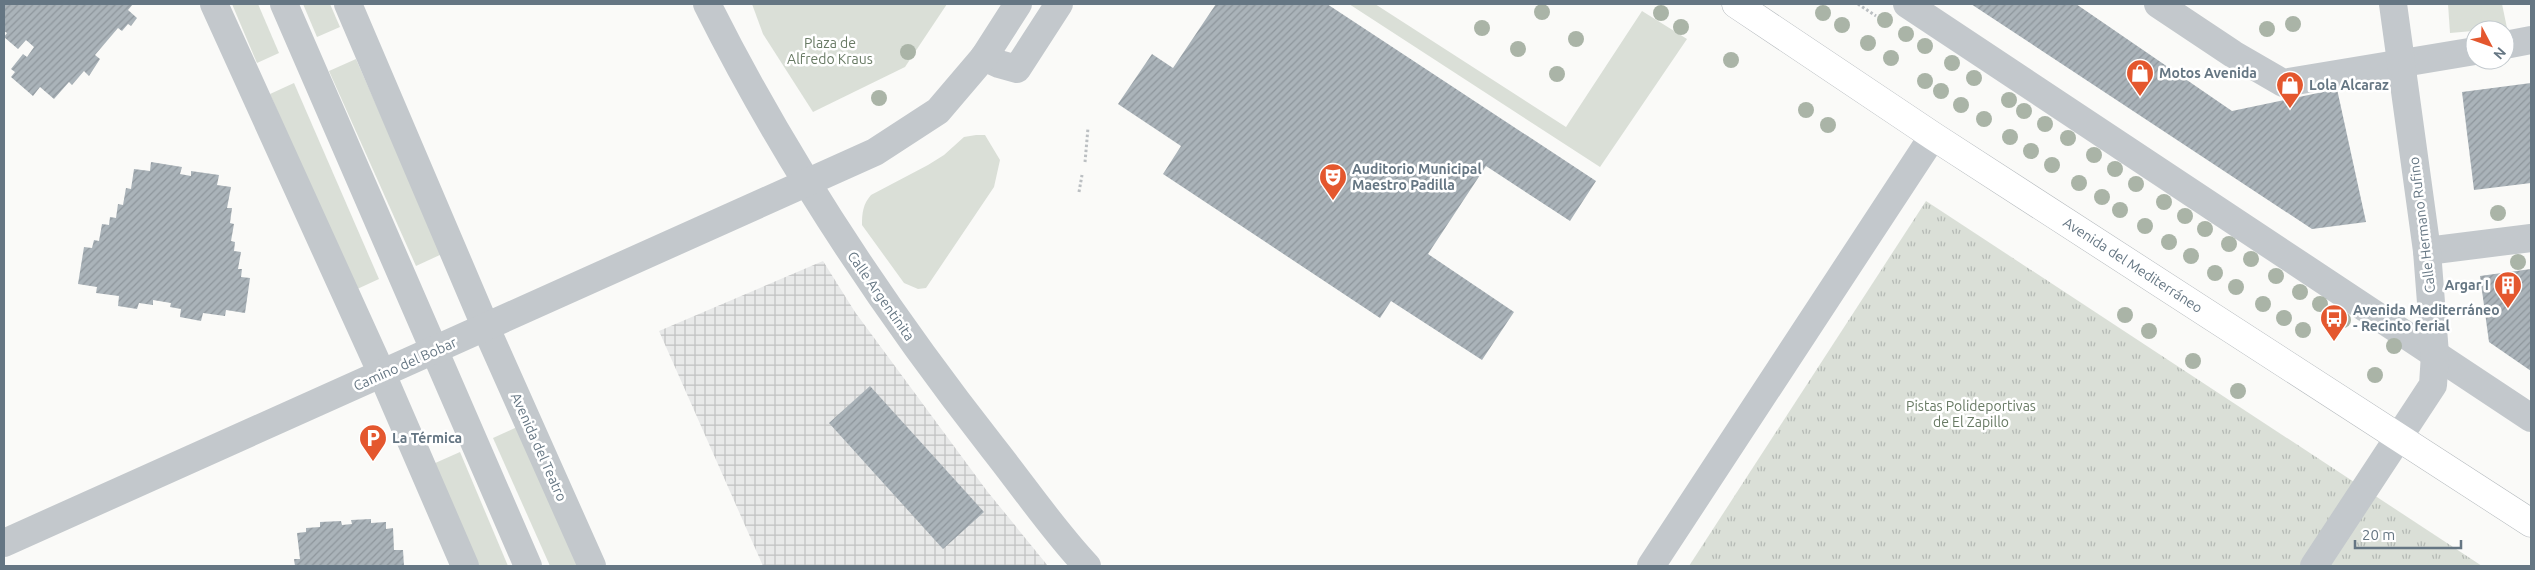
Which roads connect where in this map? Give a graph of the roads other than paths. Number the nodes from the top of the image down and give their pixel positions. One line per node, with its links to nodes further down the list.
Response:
1 (214, 4): 23 (street)
2 (284, 4): 21 (street)
3 (348, 4): 20 (street, Avenida del Teatro)
4 (707, 4): 17 (street, Calle Argentinita)
5 (1018, 4): 14 (street)
6 (1059, 4): 14 (street)
7 (1736, 4): 16 (main road, Avenida del Mediterráneo)
8 (1907, 4): 22 (street)
9 (2158, 4): 15 (street)
10 (2393, 4): 15 (street, Calle Hermano Rufino)
11 (2531, 40): 12 (street)
12 (2515, 43)
13 (2465, 53): 15 (street)
14 (984, 56): 17 (street)
15 (2402, 65): 19 (street, Calle Hermano Rufino)
16 (1933, 136): 25 (main road, Avenida del Mediterráneo); 32 (street)
17 (807, 185): 20 (street, Camino del Bobar); 28 (street, Calle Argentinita)
18 (2531, 238): 19 (street)
19 (2427, 251): 22 (street, Calle Hermano Rufino)
20 (486, 328): 21 (street, Camino del Bobar); 31 (street, Avenida del Teatro)
21 (434, 351): 23 (street, Camino del Bobar); 30 (street)
22 (2435, 354): 24 (street); 25 (street, Calle Hermano Rufino)
23 (382, 374): 27 (street, Camino del Bobar); 29 (street)
24 (2527, 411)
25 (2399, 437): 26 (main road, Avenida del Mediterráneo); 33 (street, Calle Hermano Rufino)
26 (2531, 523)
27 (4, 543)
28 (1082, 564)
29 (465, 566)
30 (528, 566)
31 (592, 566)
32 (1651, 566)
33 (2314, 566)

